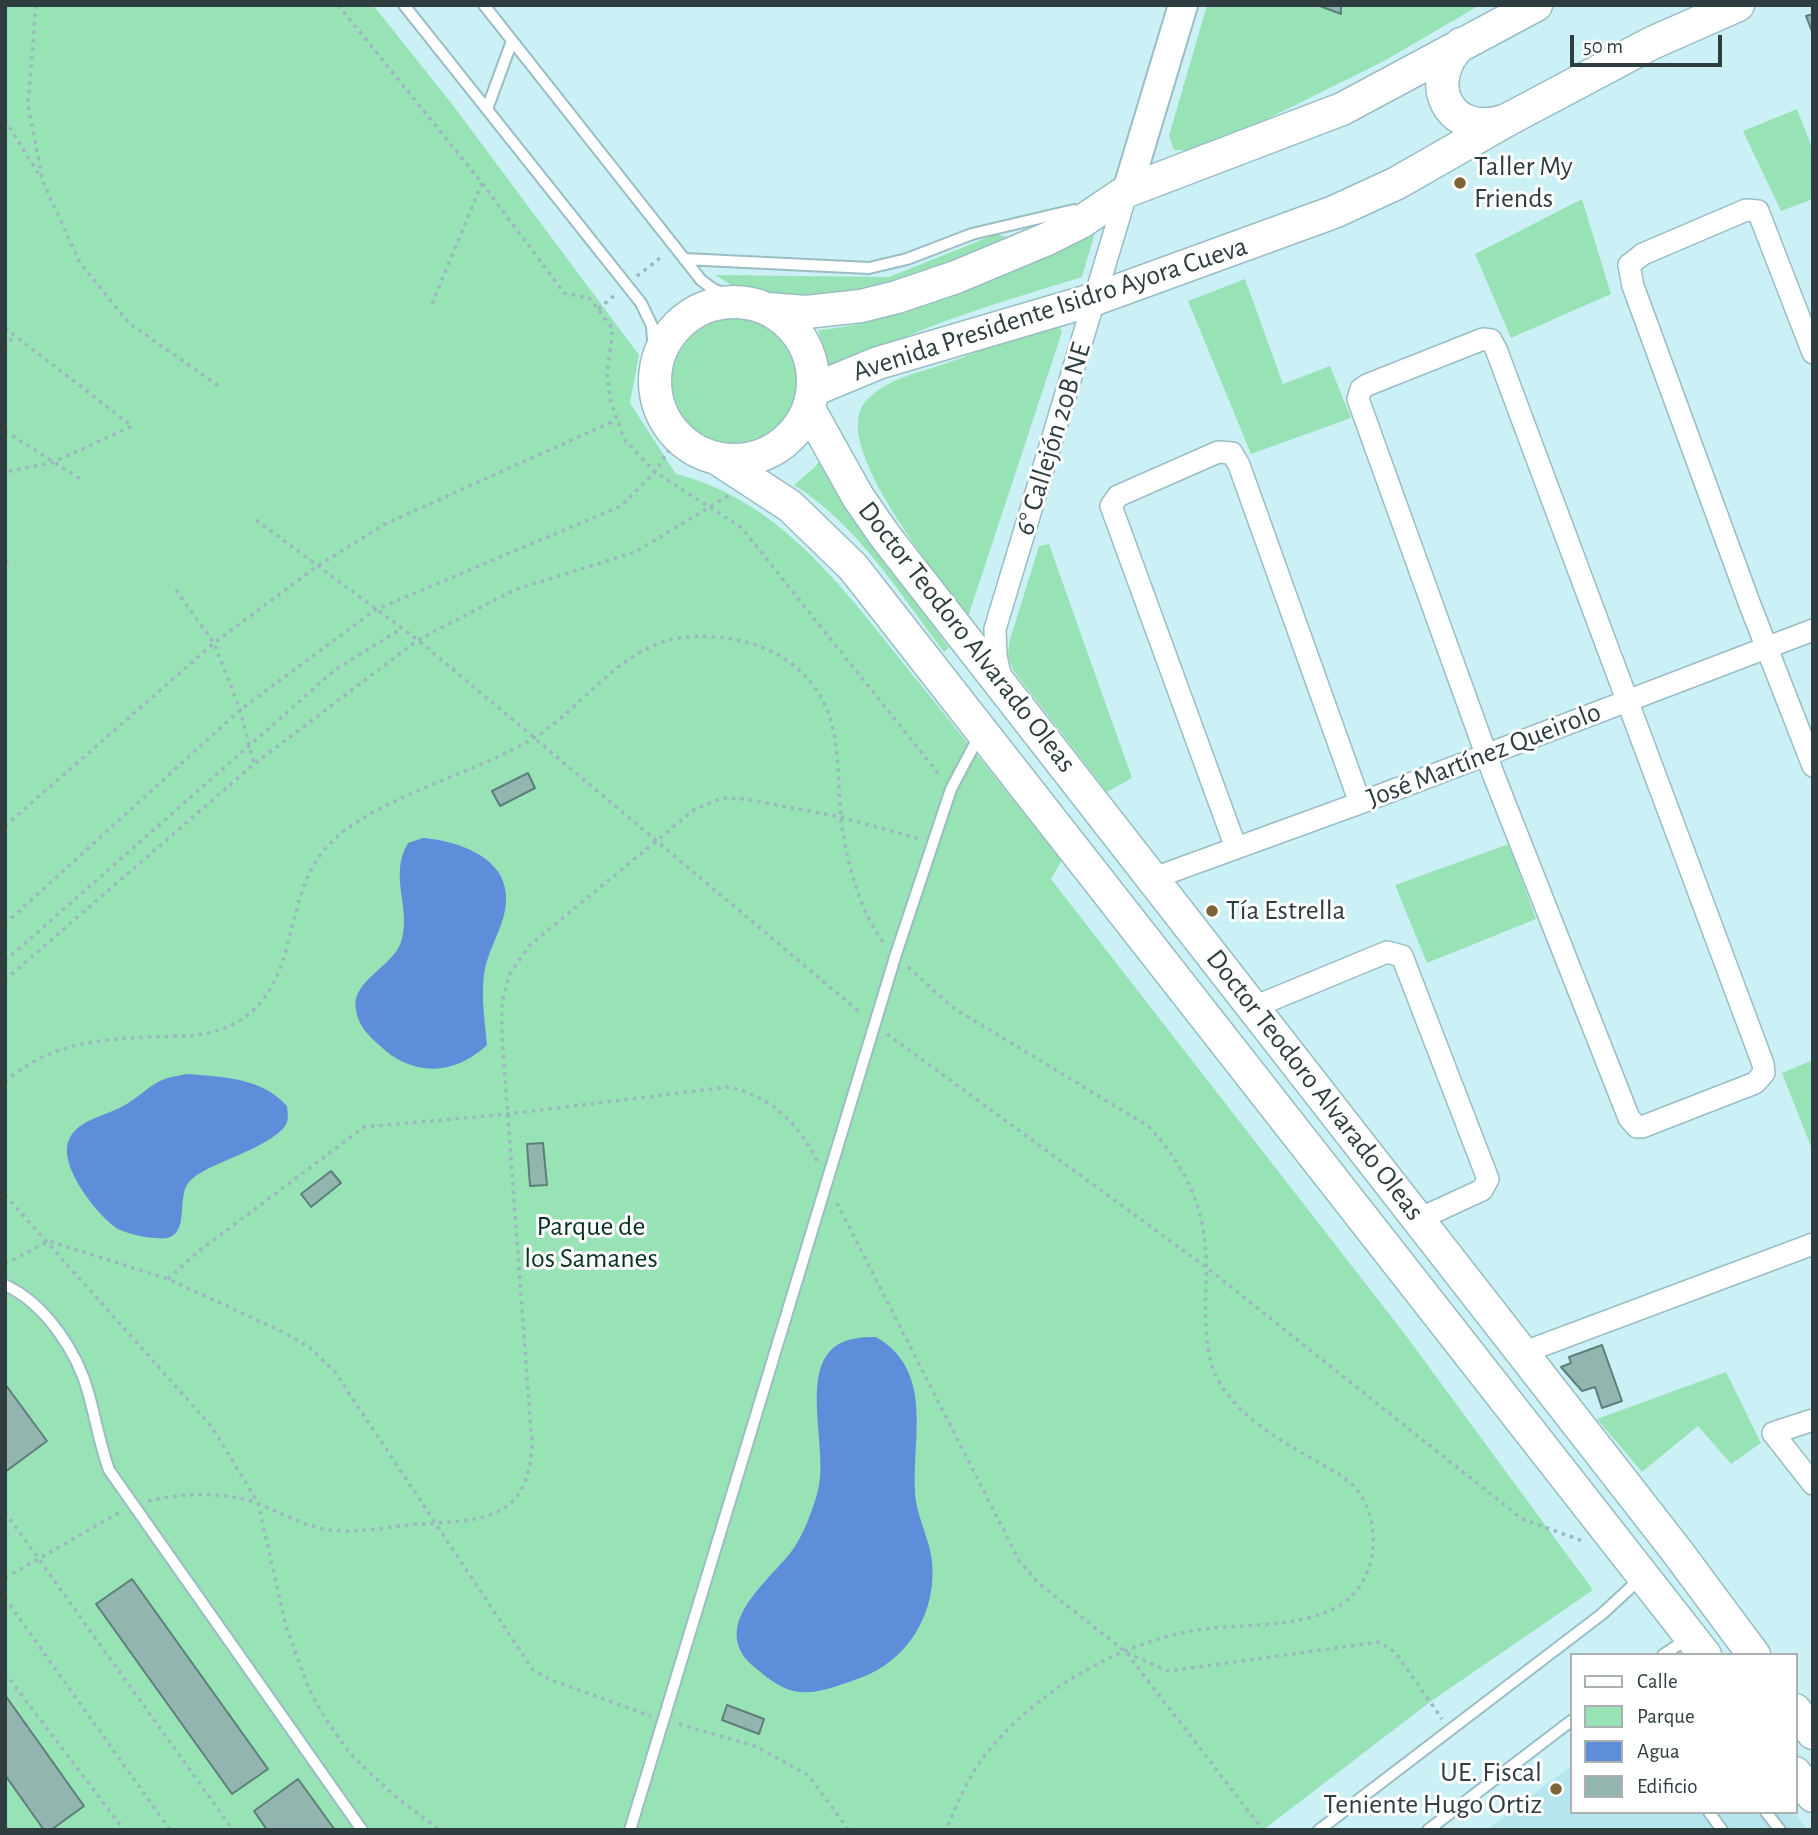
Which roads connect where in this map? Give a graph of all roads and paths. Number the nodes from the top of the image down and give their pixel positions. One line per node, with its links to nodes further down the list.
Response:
1 (36, 5): 13 (path)
2 (338, 5): 14 (path)
3 (404, 5): 10 (lane)
4 (484, 5): 8 (lane)
5 (1183, 5): 15 (street)
6 (1536, 5): 9 (main road, Avenida Presidente Isidro Ayora Cueva)
7 (1738, 5): 12 (main road, Avenida Presidente Isidro Ayora Cueva)
8 (512, 41): 10 (lane); 16 (lane)
9 (1461, 44): 12 (main road); 15 (main road, Avenida Presidente Isidro Ayora Cueva)
10 (487, 110): 24 (lane)
11 (5, 120): 13 (path)
12 (1507, 120): 17 (main road, Avenida Presidente Isidro Ayora Cueva)
13 (43, 182): 26 (path)
14 (482, 183): 18 (path); 28 (path)
15 (1121, 194): 16 (lane); 17 (street, 6° Callejón 20B NE); 19 (main road, Avenida Presidente Isidro Ayora Cueva)
16 (684, 260): 19 (lane)
17 (1095, 299): 25 (main road, Avenida Presidente Isidro Ayora Cueva); 48 (street, 6° Callejón 20B NE)
18 (432, 304)
19 (757, 306): 24 (main road); 27 (main road)
20 (5, 328): 21 (path)
21 (15, 335): 22 (path); 33 (path)
22 (5, 348)
23 (1813, 352): 47 (street)
24 (655, 368): 30 (main road)
25 (844, 377): 27 (main road, Avenida Presidente Isidro Ayora Cueva); 31 (main road)
26 (220, 387)
27 (811, 400): 31 (main road, Doctor Teodoro Alvarado Oleas); 32 (main road)
28 (616, 421): 35 (path); 40 (path)
29 (5, 431): 33 (path)
30 (677, 437): 32 (main road); 35 (path)
31 (831, 446): 48 (main road, Doctor Teodoro Alvarado Oleas)
32 (718, 459): 37 (main road, Doctor Teodoro Alvarado Oleas)
33 (54, 462): 34 (path); 36 (path)
34 (5, 472)
35 (656, 472): 38 (path); 42 (path)
36 (82, 480)
37 (754, 481): 38 (path); 51 (main road, Doctor Teodoro Alvarado Oleas)
38 (709, 507): 45 (path); 56 (path)
39 (256, 520): 40 (path)
40 (316, 567): 42 (path); 46 (path)
41 (176, 590): 46 (path)
42 (375, 610): 43 (path); 50 (path)
43 (401, 629): 45 (path); 52 (path)
44 (1813, 630): 47 (street, José Martínez Queirolo)
45 (418, 640): 54 (path); 59 (path)
46 (214, 642): 50 (path); 58 (path)
47 (1768, 648): 49 (street, José Martínez Queirolo); 55 (street)
48 (1004, 687): 62 (main road, Doctor Teodoro Alvarado Oleas)
49 (1626, 700): 53 (street, José Martínez Queirolo); 53 (street); 53 (street)
50 (240, 710): 52 (path); 63 (path)
51 (981, 731): 56 (lane); 83 (main road, Doctor Teodoro Alvarado Oleas)
52 (249, 744): 54 (path); 64 (path)
53 (1486, 753): 57 (street, José Martínez Queirolo)
54 (254, 764): 65 (path)
55 (1813, 766)
56 (951, 789): 60 (lane)
57 (1360, 803): 61 (street, José Martínez Queirolo); 61 (street)
58 (5, 826)
59 (658, 840): 60 (path); 67 (path); 80 (path)
60 (932, 842): 67 (lane)
61 (1236, 848): 62 (street, José Martínez Queirolo)
62 (1154, 878): 66 (main road, Doctor Teodoro Alvarado Oleas)
63 (5, 924)
64 (5, 961)
65 (5, 981)
66 (1254, 1006): 69 (main road, Doctor Teodoro Alvarado Oleas); 69 (street)
67 (874, 1024): 81 (path); 92 (lane)
68 (5, 1195): 70 (path)
69 (1419, 1219): 74 (main road, Doctor Teodoro Alvarado Oleas)
70 (49, 1241): 72 (path); 77 (path); 80 (path)
71 (1813, 1244): 74 (street)
72 (5, 1264)
73 (5, 1285): 78 (lane)
74 (1522, 1353): 89 (main road, Doctor Teodoro Alvarado Oleas)
75 (1813, 1420): 76 (street)
76 (1813, 1484)
77 (258, 1503): 78 (path); 80 (path); 106 (path)
78 (133, 1504): 82 (path); 105 (lane)
79 (5, 1512): 82 (path)
80 (434, 1524): 92 (path)
81 (1594, 1545)
82 (40, 1558): 84 (path); 104 (path)
83 (1644, 1575): 86 (main road, Doctor Teodoro Alvarado Oleas); 94 (lane)
84 (5, 1578)
85 (5, 1598): 103 (path)
86 (1698, 1646): 88 (lane)
87 (1126, 1652): 94 (path)
88 (1671, 1653)
89 (1752, 1653)
90 (5, 1673): 102 (path)
91 (1797, 1713): 95 (main road)
92 (663, 1720): 107 (lane); 108 (path)
93 (1570, 1722): 110 (lane)
94 (1450, 1730): 109 (lane)
95 (1813, 1733)
96 (1797, 1776): 97 (main road)
97 (1813, 1796)
98 (1711, 1814): 111 (lane)
99 (1768, 1814): 112 (lane)
100 (5, 1825): 101 (path)
101 (9, 1830)
102 (124, 1830)
103 (170, 1830)
104 (233, 1830)
105 (362, 1830)
106 (440, 1830)
107 (630, 1830)
108 (849, 1830)
109 (1319, 1830)
110 (1428, 1830)
111 (1723, 1830)
112 (1780, 1830)

